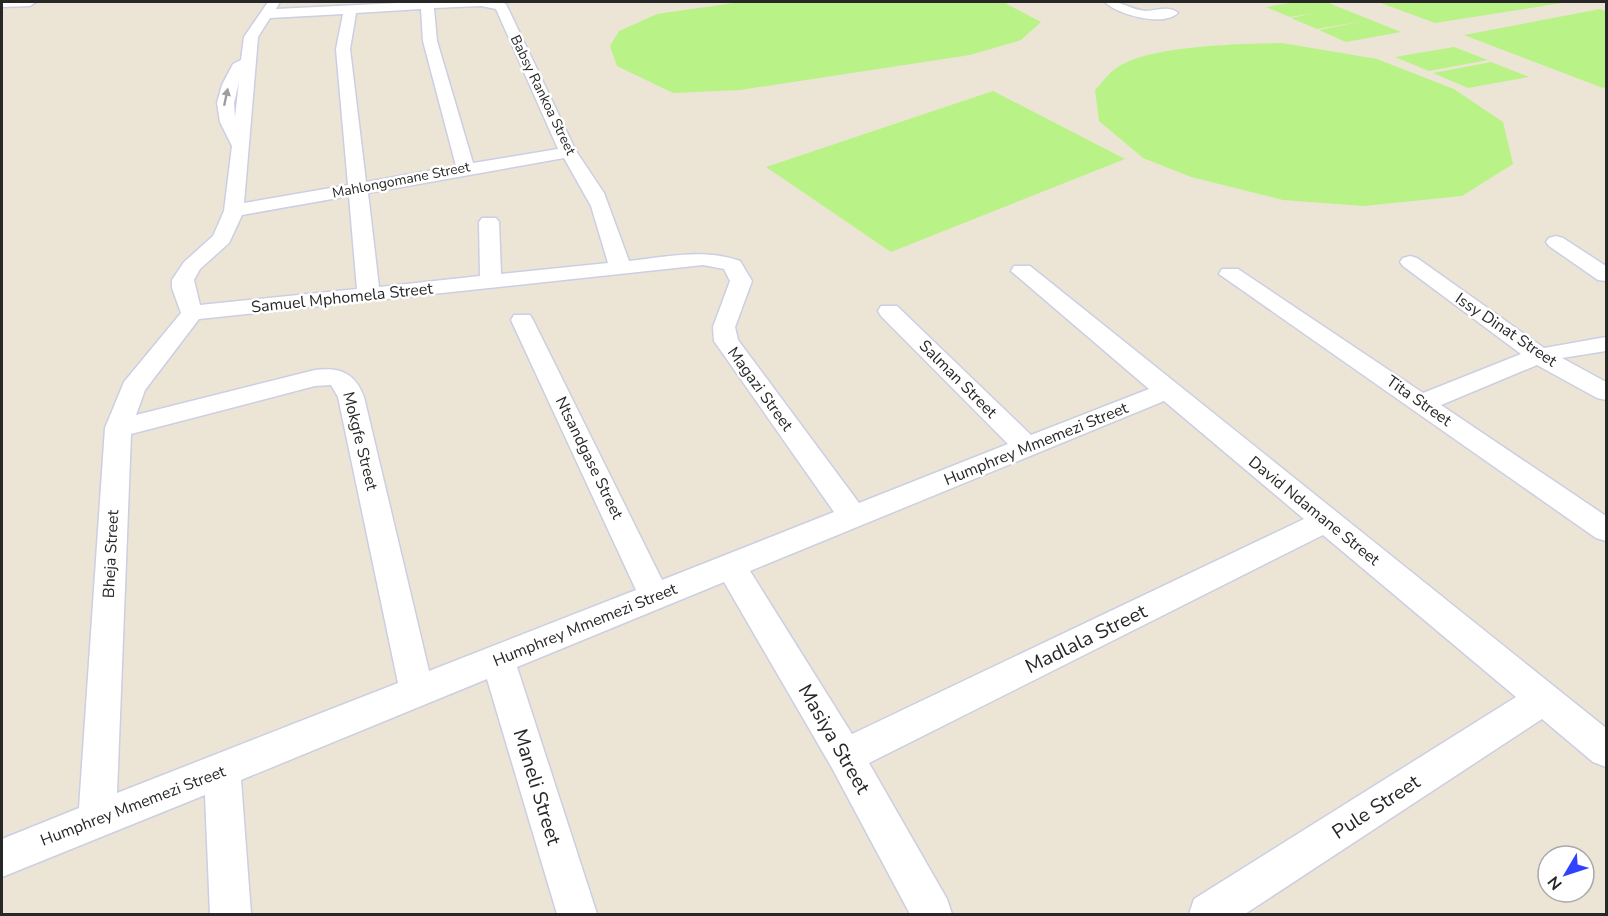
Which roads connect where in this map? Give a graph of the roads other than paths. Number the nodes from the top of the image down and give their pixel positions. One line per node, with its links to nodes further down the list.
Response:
1 (30, 2): 4 (street)
2 (274, 2): 9 (street)
3 (481, 2): 6 (street, Babsy Rankoa Street); 10 (street, Babsy Rankoa Street)
4 (2, 3)
5 (1117, 3): 8 (street)
6 (427, 4): 7 (street, Babsy Rankoa Street); 11 (street)
7 (350, 9): 9 (street, Babsy Rankoa Street); 12 (street)
8 (1171, 13)
9 (265, 14): 13 (street)
10 (568, 152): 11 (street, Mahlongomane Street); 18 (street, Babsy Rankoa Street)
11 (465, 168): 12 (street, Mahlongomane Street)
12 (359, 188): 13 (street, Mahlongomane Street); 23 (street)
13 (234, 211): 25 (street)
14 (489, 222): 22 (street)
15 (1556, 242): 21 (street)
16 (716, 259): 18 (street, Samuel Mphomela Street); 34 (street, Magazi Street)
17 (1410, 262): 28 (street, Issy Dinat Street)
18 (620, 267): 22 (street, Samuel Mphomela Street)
19 (1022, 271): 29 (street, David Ndamane Street)
20 (1230, 274): 31 (street, Tita Street)
21 (1606, 275)
22 (491, 281): 23 (street, Samuel Mphomela Street)
23 (369, 295): 25 (street, Samuel Mphomela Street)
24 (889, 311): 33 (street, Salman Street)
25 (192, 313): 32 (street, Bheja Street)
26 (522, 320): 38 (street, Ntsandgase Street)
27 (1606, 344): 28 (street)
28 (1539, 356): 30 (street, Issy Dinat Street); 31 (street)
29 (1167, 391): 33 (street, Humphrey Mmemezi Street); 35 (street, David Ndamane Street)
30 (1606, 392)
31 (1423, 403): 36 (street, Tita Street)
32 (118, 428): 40 (street, Mokgfe Street); 45 (street, Bheja Street)
33 (1027, 447): 34 (street, Humphrey Mmemezi Street)
34 (854, 518): 37 (street, Humphrey Mmemezi Street)
35 (1326, 521): 41 (street, David Ndamane Street); 43 (street, Madlala Street)
36 (1606, 530)
37 (731, 566): 38 (street, Humphrey Mmemezi Street); 43 (street, Masiya Street)
38 (656, 596): 39 (street, Humphrey Mmemezi Street)
39 (498, 660): 40 (street, Humphrey Mmemezi Street); 48 (street, Maneli Street)
40 (417, 693): 44 (street, Humphrey Mmemezi Street)
41 (1543, 699): 42 (street, David Ndamane Street); 50 (street, Pule Street)
42 (1606, 750)
43 (846, 756): 49 (street, Masiya Street)
44 (222, 771): 45 (street, Humphrey Mmemezi Street); 47 (street)
45 (97, 819): 46 (street, Humphrey Mmemezi Street)
46 (2, 858)
47 (231, 915)
48 (577, 915)
49 (932, 915)
50 (1209, 915)

